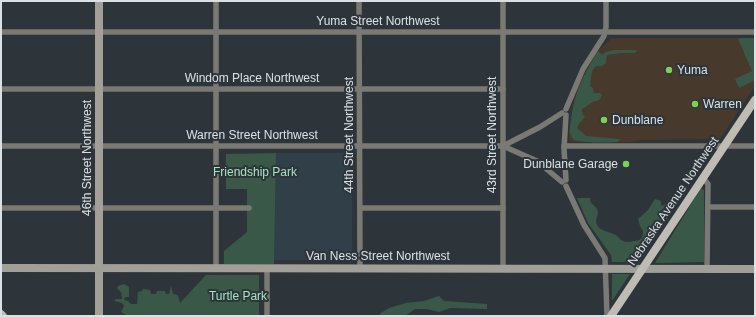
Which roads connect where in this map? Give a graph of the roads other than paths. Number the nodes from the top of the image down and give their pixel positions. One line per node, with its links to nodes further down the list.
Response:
1 (99, 1): 7 (street, 46th Street Northwest)
2 (216, 1): 8 (street)
3 (360, 1): 9 (street, 44th Street Northwest)
4 (503, 1): 10 (street, 43rd Street Northwest)
5 (606, 1): 11 (street)
6 (1, 32): 7 (street, Yuma Street Northwest)
7 (99, 32): 8 (street, Yuma Street Northwest); 14 (street, 46th Street Northwest)
8 (216, 32): 9 (street, Yuma Street Northwest); 15 (street)
9 (360, 32): 10 (street, Yuma Street Northwest); 16 (street, 44th Street Northwest)
10 (503, 32): 11 (street, Yuma Street Northwest); 17 (street, 43rd Street Northwest)
11 (606, 32): 12 (street, Yuma Street Northwest); 19 (street)
12 (755, 32)
13 (1, 88): 14 (street, Windom Place Northwest)
14 (99, 89): 15 (street, Windom Place Northwest); 22 (street, 46th Street Northwest)
15 (216, 89): 16 (street, Windom Place Northwest); 20 (street)
16 (360, 89): 17 (street, Windom Place Northwest); 23 (street, 44th Street Northwest)
17 (503, 89): 24 (street, 43rd Street Northwest)
18 (755, 100): 26 (main road, Nebraska Avenue Northwest)
19 (565, 112): 24 (street, Warren Street Northwest); 25 (street)
20 (216, 145): 22 (street, Warren Street Northwest); 23 (street, Warren Street Northwest); 34 (street)
21 (1, 146): 22 (street, Warren Street Northwest)
22 (99, 146): 33 (street, 46th Street Northwest)
23 (360, 146): 24 (street, Warren Street Northwest); 36 (street, 44th Street Northwest)
24 (503, 146): 29 (street, Warren Street Northwest); 37 (street, 43rd Street Northwest)
25 (564, 146): 26 (street); 29 (street)
26 (724, 146): 27 (street); 28 (main road, Nebraska Avenue Northwest)
27 (755, 146)
28 (703, 178): 30 (street); 45 (main road, Nebraska Avenue Northwest)
29 (565, 182): 44 (street)
30 (708, 207): 31 (street); 46 (street)
31 (755, 207)
32 (1, 208): 33 (street)
33 (99, 208): 34 (street); 39 (street, 46th Street Northwest)
34 (216, 208): 35 (street); 40 (street)
35 (249, 208)
36 (360, 208): 37 (street); 42 (street, 44th Street Northwest)
37 (503, 208): 43 (street, 43rd Street Northwest)
38 (1, 268): 39 (street, Van Ness Street Northwest)
39 (99, 268): 40 (street, Van Ness Street Northwest); 50 (street, 46th Street Northwest)
40 (216, 268): 41 (street, Van Ness Street Northwest)
41 (267, 268): 42 (street, Van Ness Street Northwest); 51 (street)
42 (360, 268): 43 (street, Van Ness Street Northwest)
43 (503, 268): 44 (street, Van Ness Street Northwest)
44 (606, 268): 45 (street, Van Ness Street Northwest); 52 (street)
45 (643, 268): 46 (street, Van Ness Street Northwest); 53 (main road, Nebraska Avenue Northwest)
46 (707, 269): 47 (street, Van Ness Street Northwest)
47 (755, 269)
48 (1, 314): 49 (main road)
49 (4, 316)
50 (99, 316)
51 (267, 316)
52 (607, 316)
53 (611, 316)

